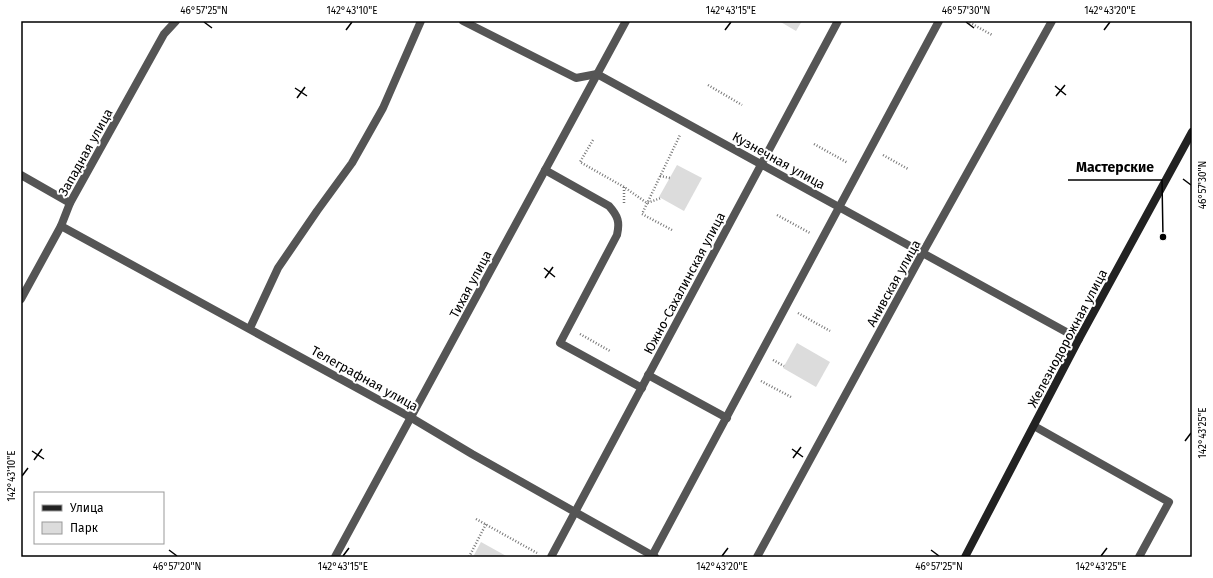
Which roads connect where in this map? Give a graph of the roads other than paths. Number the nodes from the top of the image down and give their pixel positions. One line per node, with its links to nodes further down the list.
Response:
1 (176, 21): 13 (street, Западная улица)
2 (421, 21): 18 (street)
3 (463, 21): 8 (street)
4 (626, 21): 8 (street, Тихая улица)
5 (838, 21): 10 (street, Южно-Сахалинская улица)
6 (940, 21): 14 (street)
7 (1052, 21): 16 (street, Анивская улица)
8 (597, 74): 10 (street, Кузнечная улица); 11 (street, Тихая улица)
9 (1192, 132): 19 (main road, Железнодорожная улица)
10 (762, 163): 14 (street, Кузнечная улица); 20 (street, Южно-Сахалинская улица)
11 (545, 170): 21 (street); 22 (street, Тихая улица)
12 (21, 175): 13 (street)
13 (70, 203): 15 (street, Западная улица)
14 (840, 207): 16 (street, Кузнечная улица); 23 (street)
15 (61, 226): 17 (street, Западная улица); 18 (street, Телеграфная улица)
16 (922, 254): 19 (street, Кузнечная улица); 29 (street, Анивская улица)
17 (21, 299)
18 (250, 328): 22 (street, Телеграфная улица)
19 (1079, 339): 24 (main road, Железнодорожная улица)
20 (648, 375): 21 (street, Южно-Сахалинская улица); 23 (street)
21 (642, 388): 25 (street, Южно-Сахалинская улица)
22 (410, 417): 25 (street, Телеграфная улица); 26 (street, Тихая улица)
23 (727, 418): 28 (street)
24 (1034, 426): 30 (main road, Железнодорожная улица); 31 (street)
25 (575, 512): 27 (street, Южно-Сахалинская улица); 28 (street, Телеграфная улица)
26 (335, 557)
27 (551, 557)
28 (653, 557)
29 (757, 557)
30 (965, 557)
31 (1139, 557)

